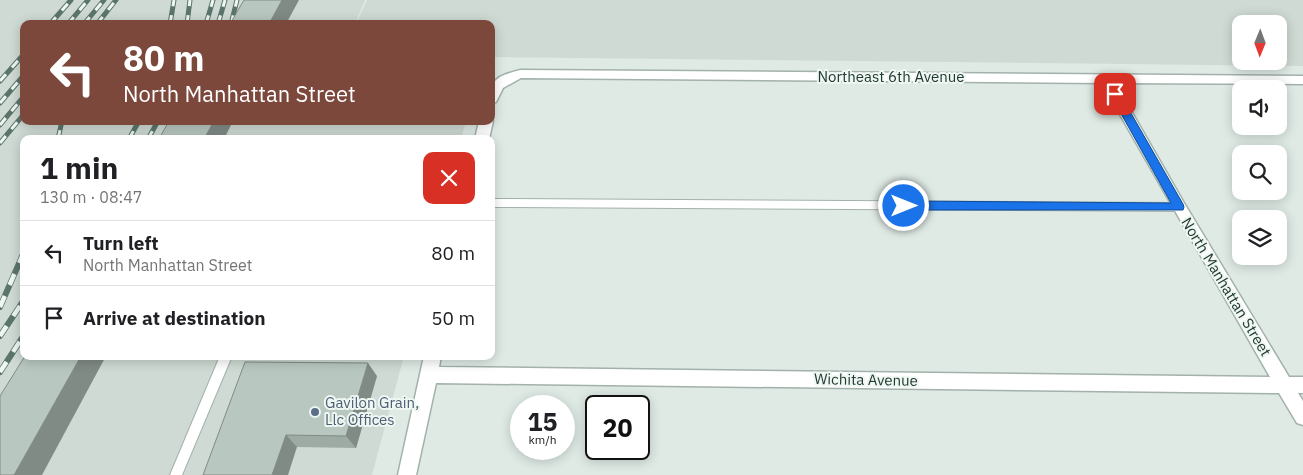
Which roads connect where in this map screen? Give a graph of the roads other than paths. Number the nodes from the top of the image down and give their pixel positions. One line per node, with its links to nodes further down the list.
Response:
1 (1106, 78): 2 (street, Northeast 6th Avenue); 3 (street, Northeast 6th Avenue); 5 (street, North Manhattan Street)
2 (1303, 80)
3 (495, 86)
4 (495, 203): 5 (lane)
5 (1179, 207): 9 (street, North Manhattan Street)
6 (224, 360): 12 (lane)
7 (432, 360): 8 (street)
8 (429, 375): 9 (street, Wichita Avenue); 13 (street)
9 (1284, 385): 10 (street, Wichita Avenue); 11 (street, North Manhattan Street)
10 (1303, 385)
11 (1303, 417)
12 (176, 475)
13 (407, 475)

